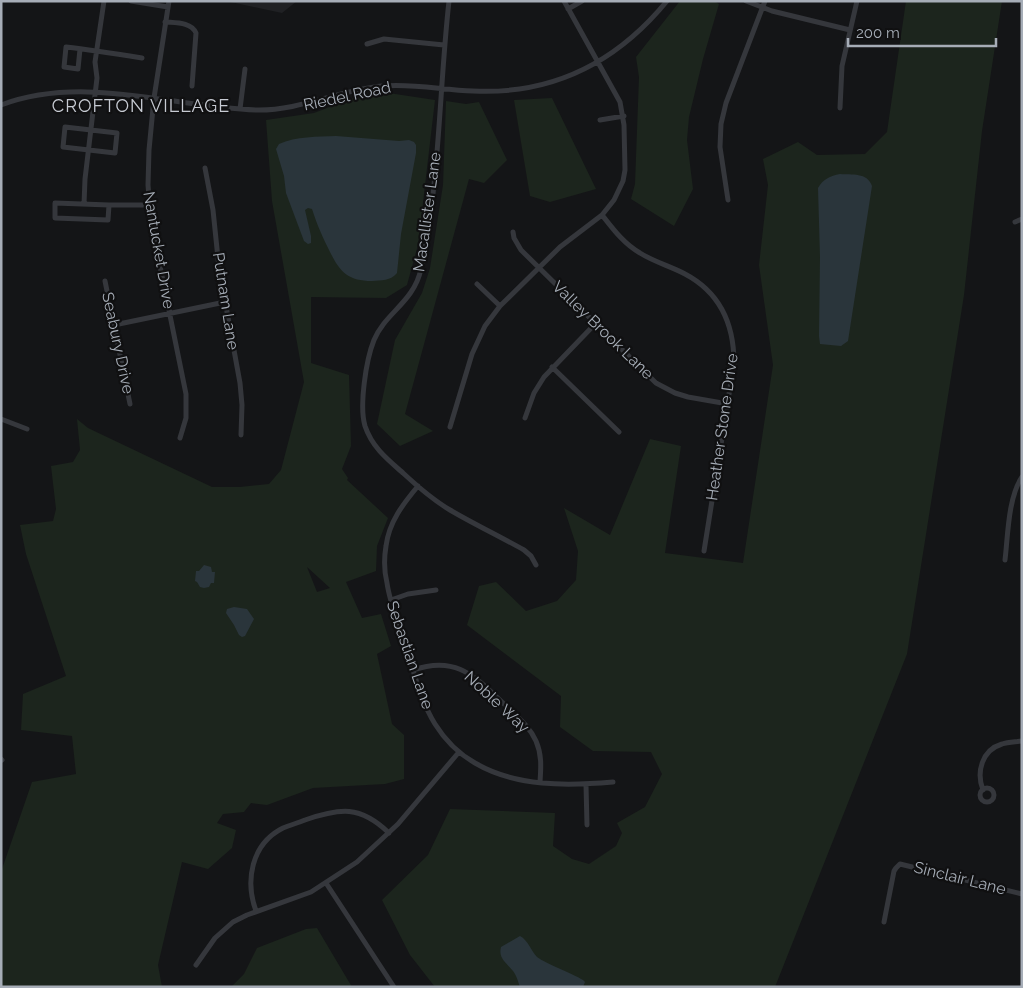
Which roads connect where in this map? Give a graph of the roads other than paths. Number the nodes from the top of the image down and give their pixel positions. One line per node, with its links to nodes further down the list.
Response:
1 (104, 1): 18 (street)
2 (131, 1): 10 (street)
3 (449, 1): 16 (street, Macallister Lane)
4 (564, 1): 12 (street)
5 (582, 1): 12 (street)
6 (668, 1): 20 (street, Riedel Road)
7 (746, 1): 11 (street)
8 (765, 1): 11 (street)
9 (857, 1): 14 (street)
10 (168, 4): 13 (street, Nantucket Drive)
11 (762, 8): 14 (street); 34 (street)
12 (568, 9): 20 (street)
13 (165, 22): 22 (street); 25 (street, Nantucket Drive)
14 (850, 30): 27 (street)
15 (367, 44): 16 (street)
16 (444, 45): 23 (street, Macallister Lane)
17 (80, 49): 17 (street); 18 (street)
18 (96, 51): 19 (street); 24 (street)
19 (142, 58)
20 (598, 62): 23 (street, Riedel Road); 29 (street)
21 (245, 69): 28 (street)
22 (192, 86)
23 (441, 88): 28 (street, Riedel Road); 61 (street, Macallister Lane)
24 (96, 91): 25 (street, Riedel Road); 26 (street, Riedel Road); 31 (street)
25 (154, 98): 28 (street, Riedel Road); 37 (street, Nantucket Drive)
26 (1, 105)
27 (840, 108)
28 (240, 109)
29 (624, 116): 30 (street); 38 (street)
30 (600, 120)
31 (91, 130): 32 (street); 32 (street); 32 (street)
32 (89, 150): 35 (street)
33 (205, 168): 45 (street, Putnam Lane)
34 (728, 200)
35 (84, 204): 36 (street); 36 (street)
36 (109, 205): 37 (street)
37 (149, 205): 47 (street, Nantucket Drive)
38 (602, 215): 42 (street); 52 (street, Heather Stone Drive)
39 (1022, 219): 40 (street)
40 (1016, 222)
41 (513, 232): 42 (street, Valley Brook Lane)
42 (538, 267): 46 (street); 48 (street, Valley Brook Lane)
43 (104, 282): 49 (street, Seabury Drive)
44 (477, 284): 46 (street)
45 (225, 302): 47 (street); 58 (street, Putnam Lane)
46 (500, 306): 55 (street)
47 (170, 313): 49 (street); 59 (street, Nantucket Drive)
48 (595, 324): 50 (street); 52 (street, Valley Brook Lane)
49 (114, 325): 51 (street, Seabury Drive)
50 (552, 366): 53 (street); 57 (street)
51 (130, 404)
52 (728, 404): 62 (street, Heather Stone Drive)
53 (525, 418)
54 (1, 420): 56 (street)
55 (450, 427)
56 (28, 429)
57 (618, 432)
58 (241, 435)
59 (180, 438)
60 (1022, 477): 63 (street)
61 (418, 486): 64 (street, Macallister Lane); 66 (street, Sebastian Lane)
62 (704, 551)
63 (1004, 560)
64 (536, 565)
65 (436, 590): 66 (street)
66 (391, 600): 67 (street, Sebastian Lane)
67 (413, 670): 69 (street, Sebastian Lane); 70 (street, Noble Way)
68 (1022, 741): 73 (street)
69 (459, 752): 70 (street, Sebastian Lane); 75 (street)
70 (540, 782): 72 (street, Sebastian Lane)
71 (612, 782): 72 (street, Sebastian Lane)
72 (586, 785): 74 (street)
73 (983, 790)
74 (587, 825)
75 (389, 833): 76 (street); 78 (street)
76 (326, 883): 78 (street); 81 (street)
77 (1022, 894): 79 (street, Sinclair Lane)
78 (256, 911): 80 (street)
79 (884, 922)
80 (196, 965)
81 (394, 987)

